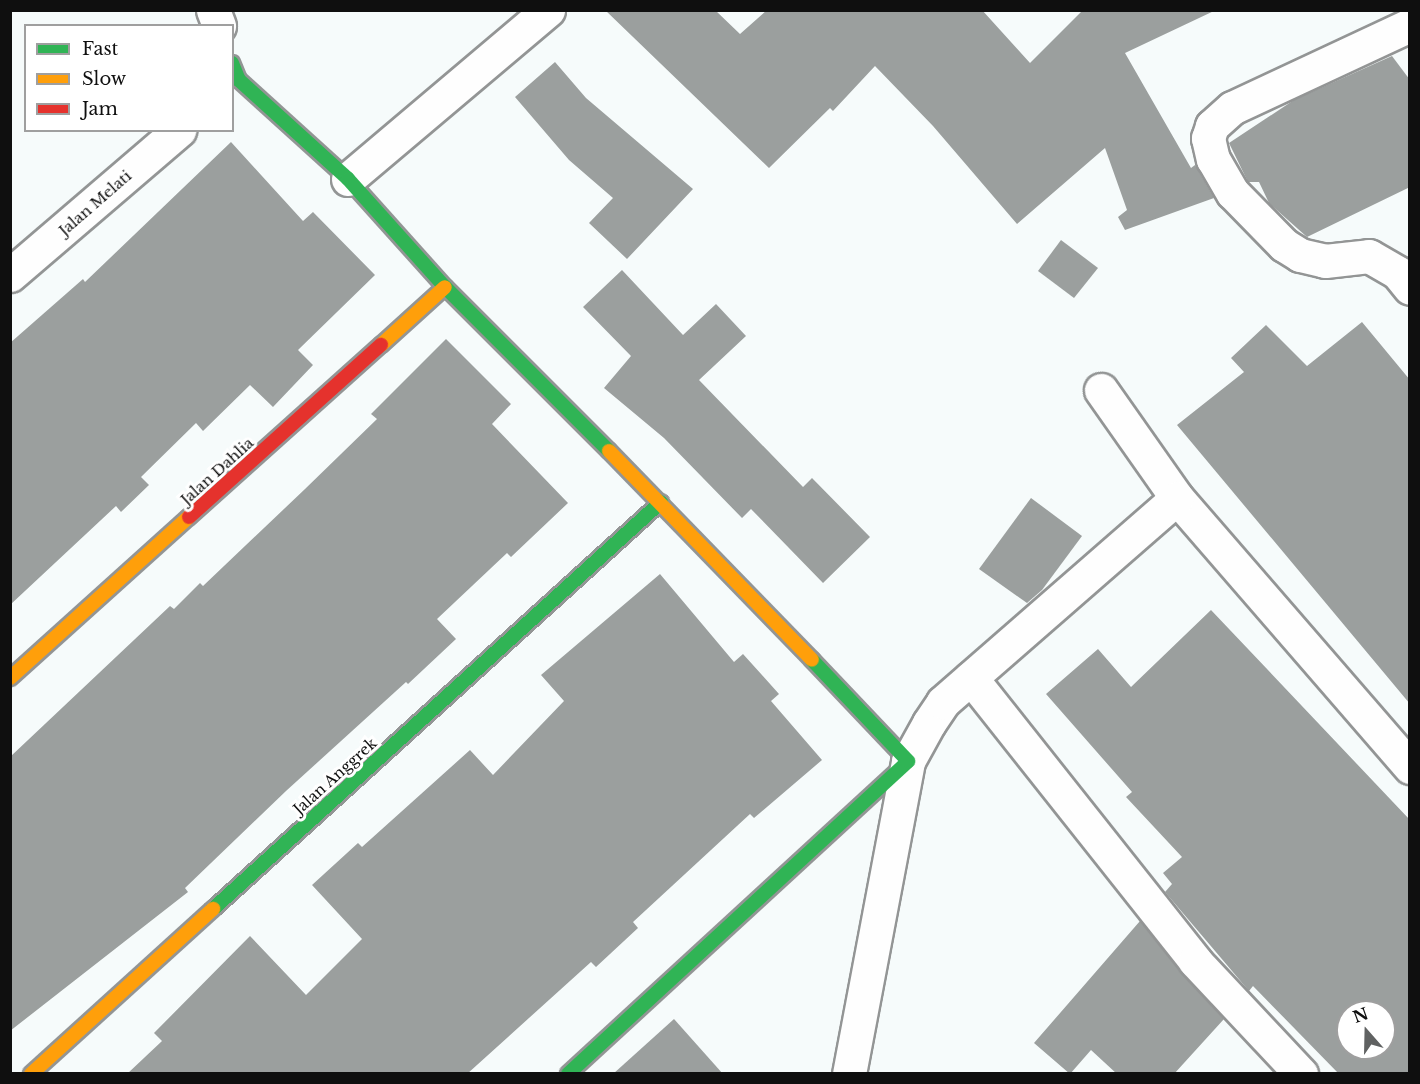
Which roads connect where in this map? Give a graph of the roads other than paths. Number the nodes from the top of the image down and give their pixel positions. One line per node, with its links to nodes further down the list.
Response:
1 (548, 10): 5 (street)
2 (1410, 25): 8 (street)
3 (234, 76): 5 (street)
4 (177, 132): 6 (street, Jalan Melati)
5 (348, 179): 7 (street)
6 (10, 275)
7 (445, 287): 11 (street); 12 (street, Jalan Dahlia)
8 (1410, 288)
9 (1101, 390): 10 (street)
10 (1177, 498): 13 (street); 15 (street)
11 (661, 502): 14 (street); 16 (street, Jalan Anggrek)
12 (10, 678)
13 (971, 678): 14 (street); 19 (street)
14 (908, 761): 17 (street); 18 (street)
15 (1410, 767)
16 (31, 1074)
17 (568, 1074)
18 (849, 1074)
19 (1301, 1074)

